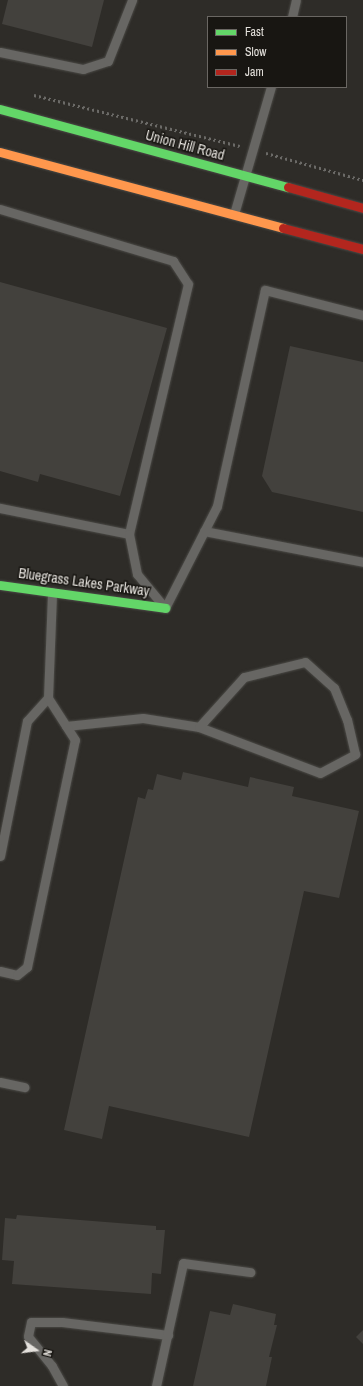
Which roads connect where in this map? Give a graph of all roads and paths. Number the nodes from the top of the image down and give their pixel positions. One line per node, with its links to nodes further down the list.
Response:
1 (132, 0): 4 (lane)
2 (296, 0): 3 (lane)
3 (292, 16)
4 (0, 52)
5 (271, 88): 8 (lane)
6 (30, 94): 8 (path)
7 (0, 109): 10 (street, Union Hill Road)
8 (253, 149): 10 (lane); 11 (path)
9 (0, 152): 14 (street)
10 (246, 176): 12 (street, Union Hill Road); 14 (lane)
11 (363, 180)
12 (363, 208)
13 (0, 209): 19 (lane)
14 (234, 214): 15 (street)
15 (363, 249)
16 (363, 315): 18 (lane)
17 (0, 508): 19 (lane)
18 (204, 531): 20 (lane); 23 (lane)
19 (129, 534): 23 (lane)
20 (363, 562)
21 (0, 585): 22 (street, Bluegrass Lakes Parkway)
22 (52, 592): 23 (street, Bluegrass Lakes Parkway); 24 (lane)
23 (165, 608)
24 (48, 698): 25 (lane); 27 (lane)
25 (66, 726): 26 (lane); 28 (lane)
26 (199, 727): 26 (lane)
27 (0, 856)
28 (0, 971)
29 (0, 1082): 30 (lane)
30 (24, 1087)
31 (250, 1272): 32 (lane)
32 (168, 1335): 33 (lane); 34 (lane)
33 (63, 1386)
34 (156, 1386)

